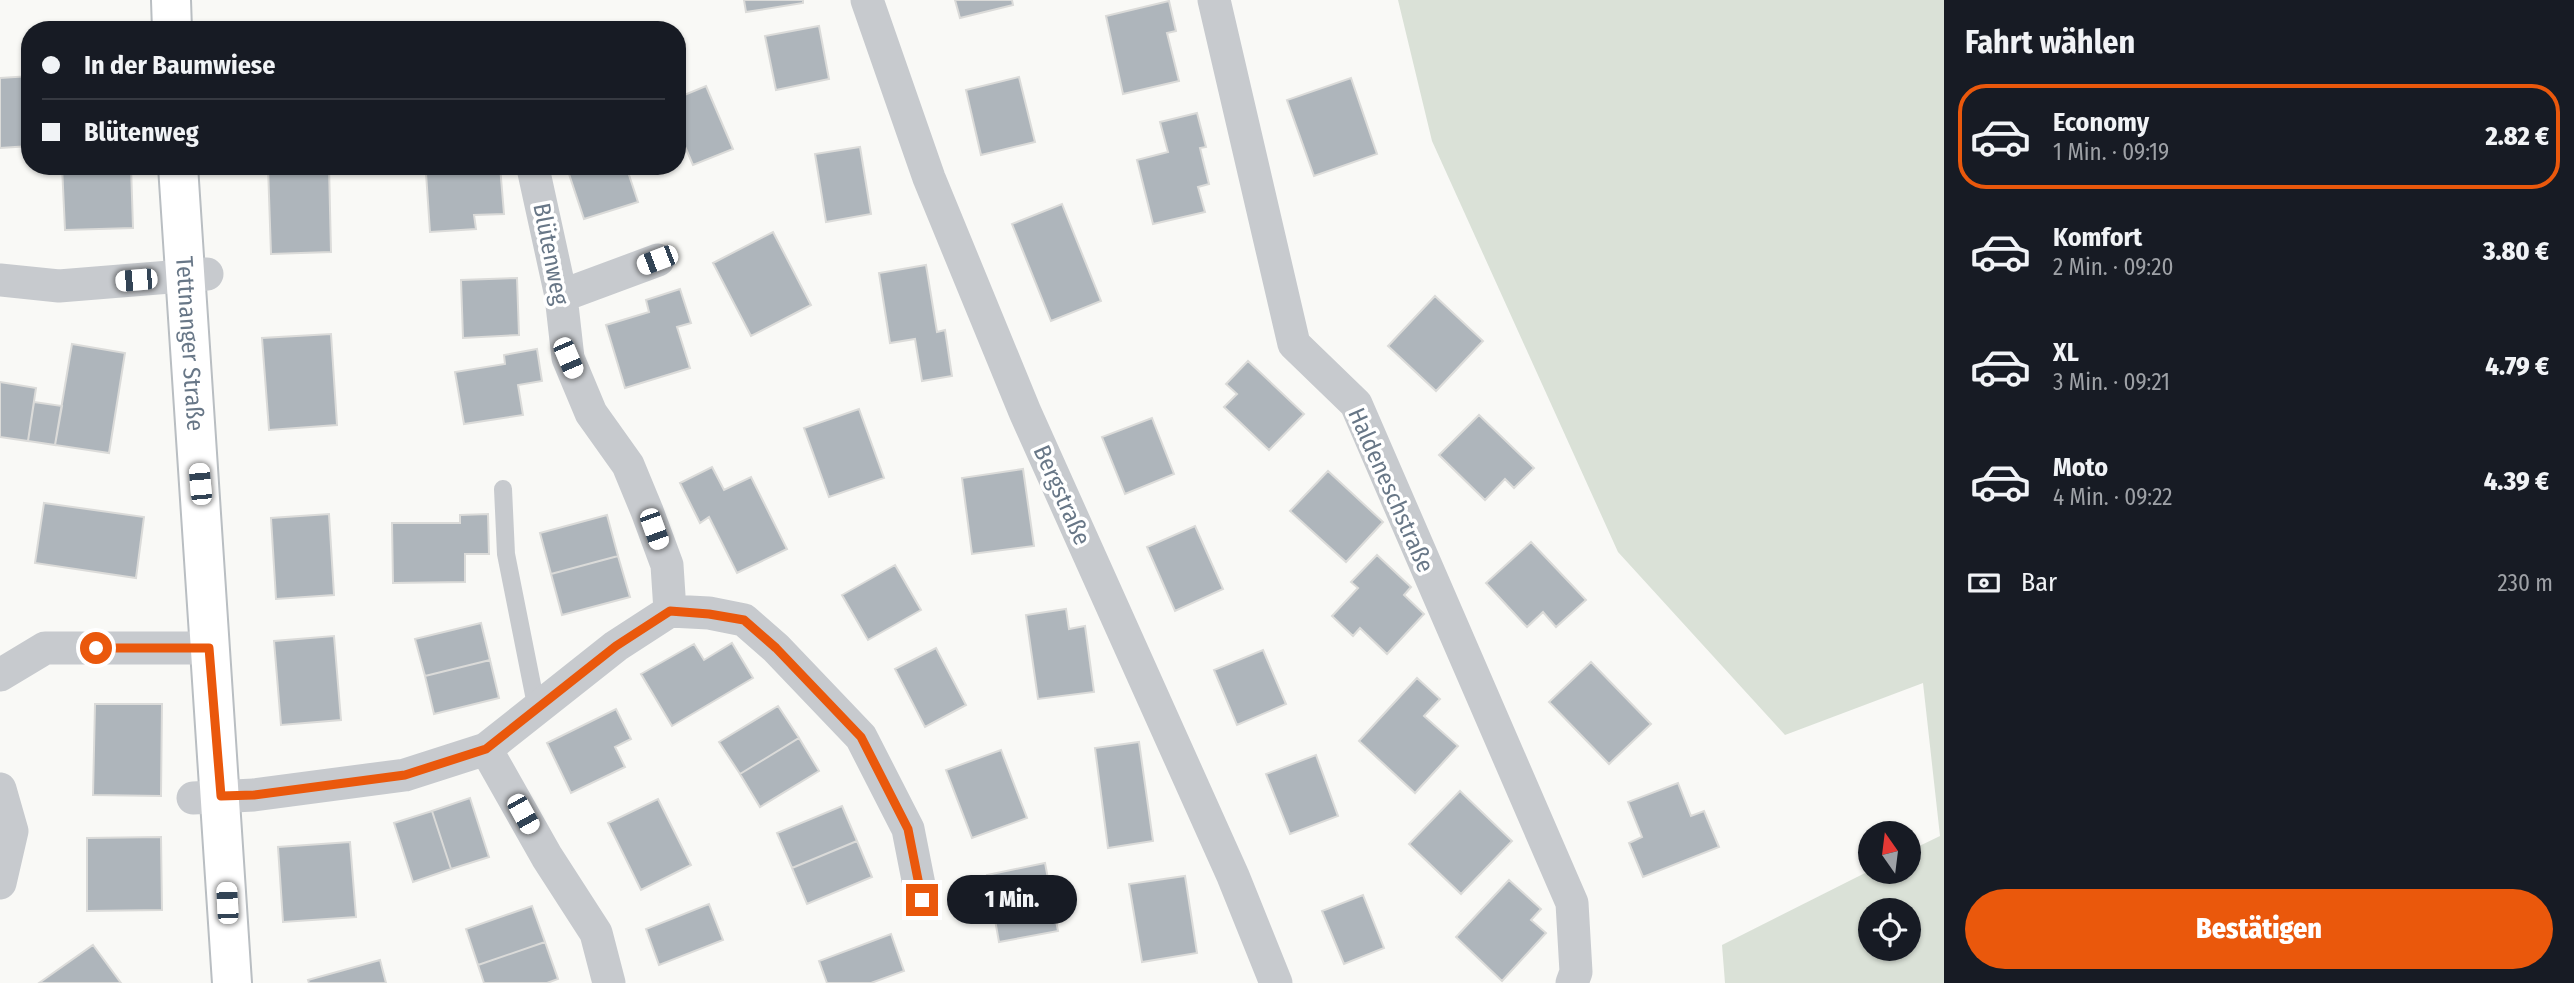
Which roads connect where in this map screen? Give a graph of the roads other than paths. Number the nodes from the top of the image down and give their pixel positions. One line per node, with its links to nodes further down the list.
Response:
1 (170, 0): 4 (street)
2 (867, 0): 23 (street, Bergstraße)
3 (1214, 0): 24 (street, Haldeneschstraße)
4 (171, 21)
5 (179, 175): 8 (street, Tettnanger Straße)
6 (535, 175): 10 (street, Blütenweg)
7 (657, 260): 10 (street)
8 (195, 275): 9 (street); 13 (street, Tettnanger Straße)
9 (0, 280)
10 (561, 296): 12 (street, Blütenweg)
11 (503, 489): 15 (lane)
12 (670, 611): 15 (street); 20 (street)
13 (209, 648): 14 (street); 18 (street, Tettnanger Straße)
14 (0, 675)
15 (537, 710): 16 (street)
16 (486, 749): 18 (street); 22 (street)
17 (0, 789): 19 (street)
18 (207, 797): 21 (street, Tettnanger Straße)
19 (0, 883)
20 (922, 900)
21 (232, 983)
22 (609, 983)
23 (1276, 983)
24 (1572, 983)

